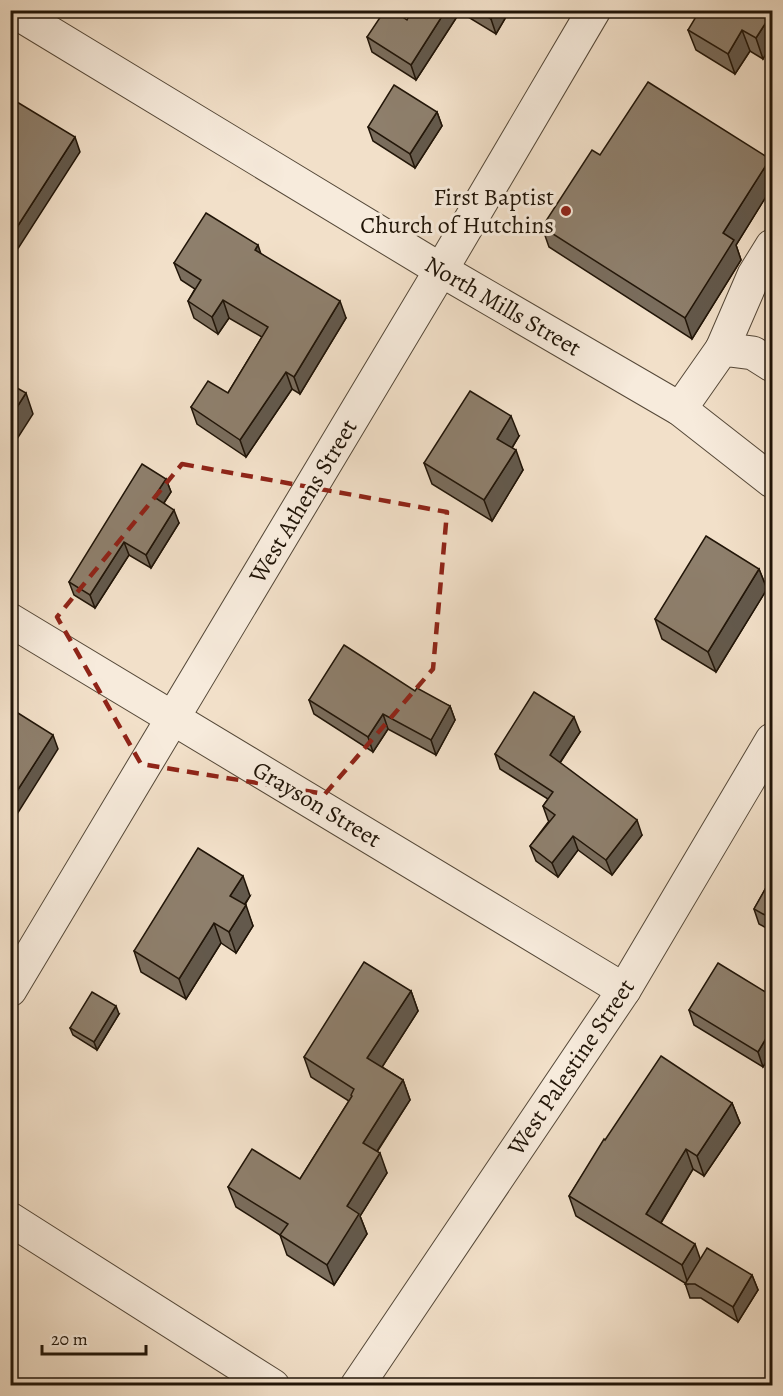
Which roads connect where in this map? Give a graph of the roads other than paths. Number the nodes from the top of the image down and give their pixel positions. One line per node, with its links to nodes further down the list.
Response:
1 (12, 10): 4 (street, North Mills Street)
2 (594, 10): 4 (street, West Athens Street)
3 (772, 246): 5 (street)
4 (441, 270): 7 (street, North Mills Street); 10 (street, West Athens Street)
5 (722, 349): 6 (street); 7 (street)
6 (772, 365)
7 (680, 409): 8 (street, North Mills Street)
8 (772, 481)
9 (10, 620): 10 (street, Grayson Street)
10 (173, 717): 12 (street, West Athens Street); 13 (street, Grayson Street)
11 (772, 740): 13 (street, West Palestine Street)
12 (10, 990)
13 (624, 990): 16 (street, West Palestine Street)
14 (10, 1220): 15 (street)
15 (273, 1386)
16 (357, 1386)

